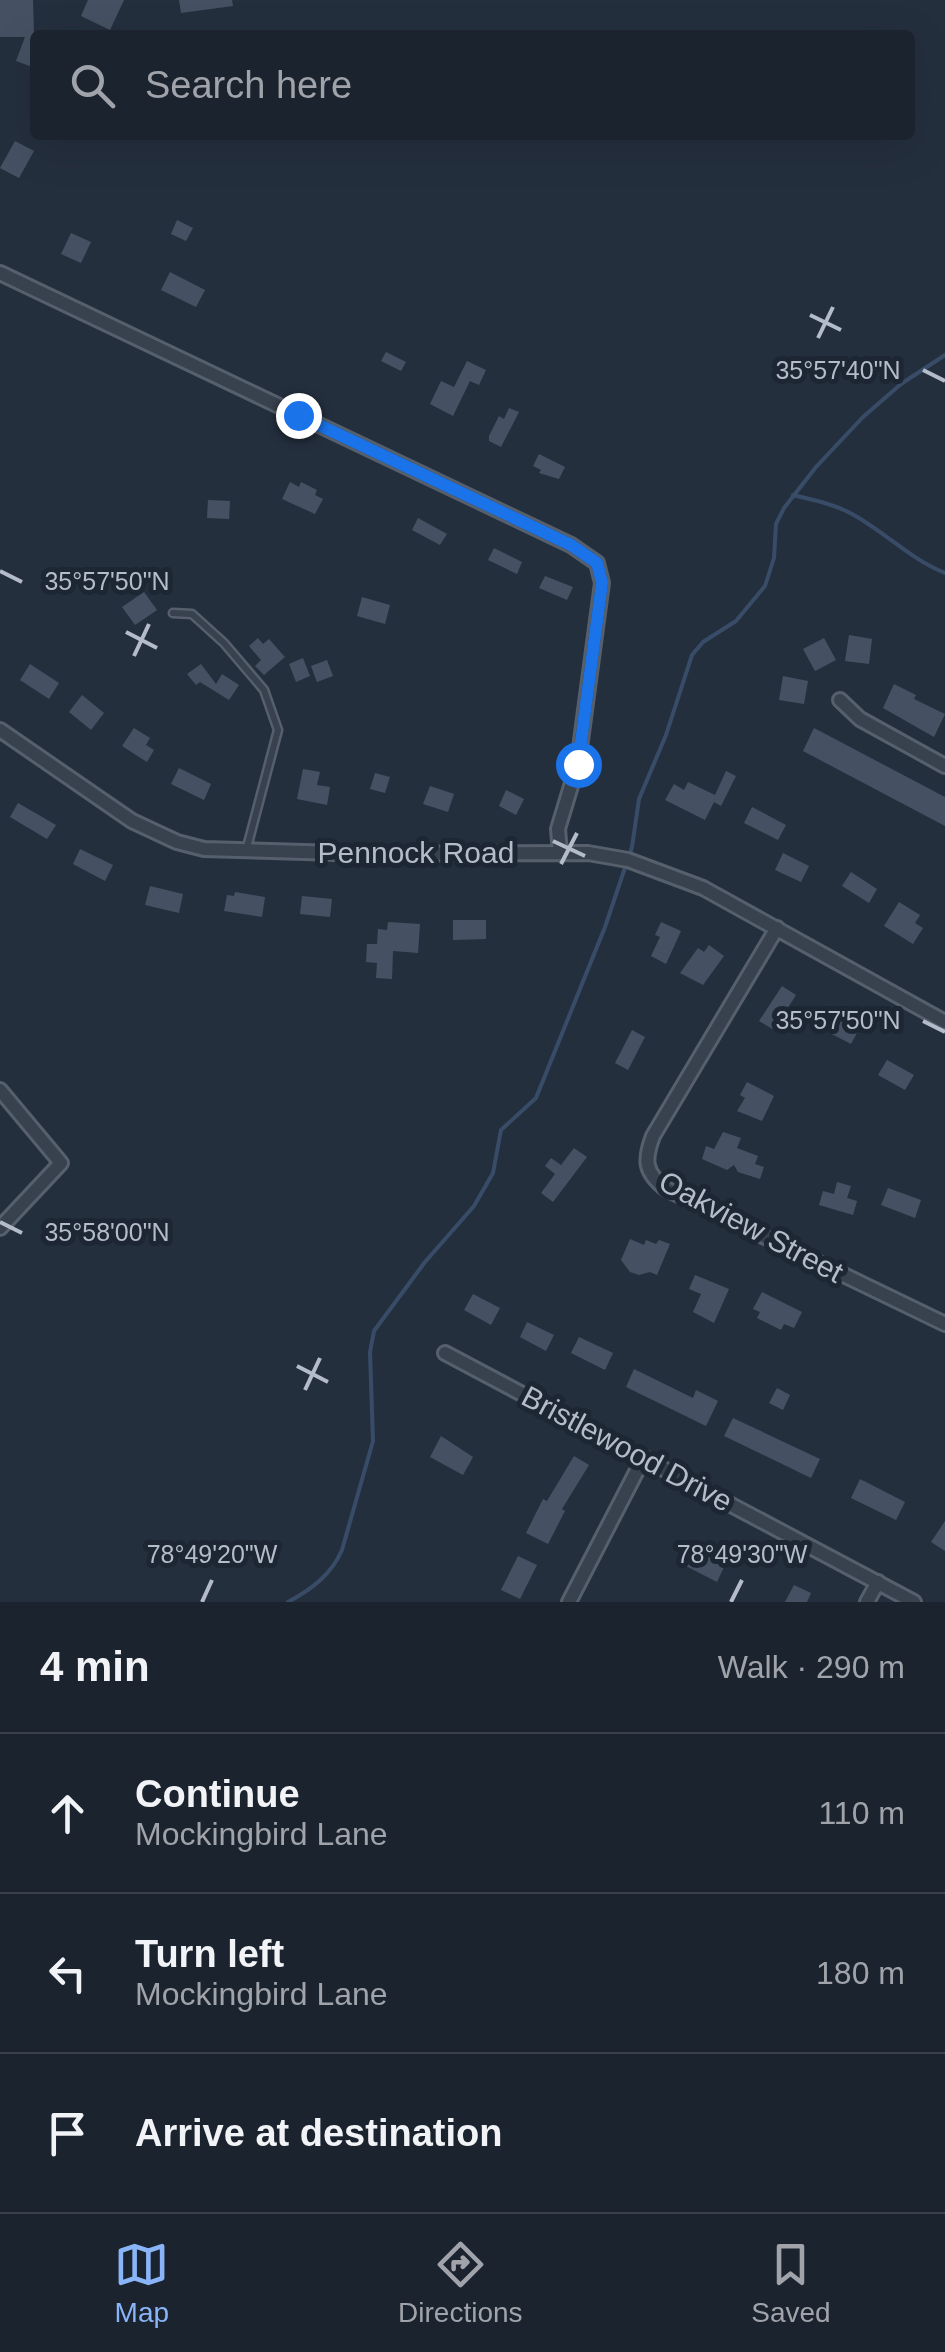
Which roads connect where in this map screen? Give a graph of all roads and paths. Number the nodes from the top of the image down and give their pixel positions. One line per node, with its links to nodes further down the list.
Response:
1 (0, 273): 7 (street)
2 (172, 612): 6 (lane)
3 (840, 700): 5 (street)
4 (0, 730): 6 (street, Pennock Road)
5 (945, 766)
6 (246, 852): 7 (street, Pennock Road)
7 (560, 852): 8 (street, Pennock Road)
8 (777, 928): 9 (street, Pennock Road); 12 (street, Oakview Street)
9 (945, 1022)
10 (0, 1090): 11 (street)
11 (0, 1228)
12 (945, 1324)
13 (445, 1352): 14 (street, Bristlewood Drive)
14 (644, 1457): 15 (street, Bristlewood Drive); 16 (street)
15 (878, 1582): 17 (street); 18 (street, Bristlewood Drive)
16 (570, 1602)
17 (867, 1602)
18 (914, 1602)

